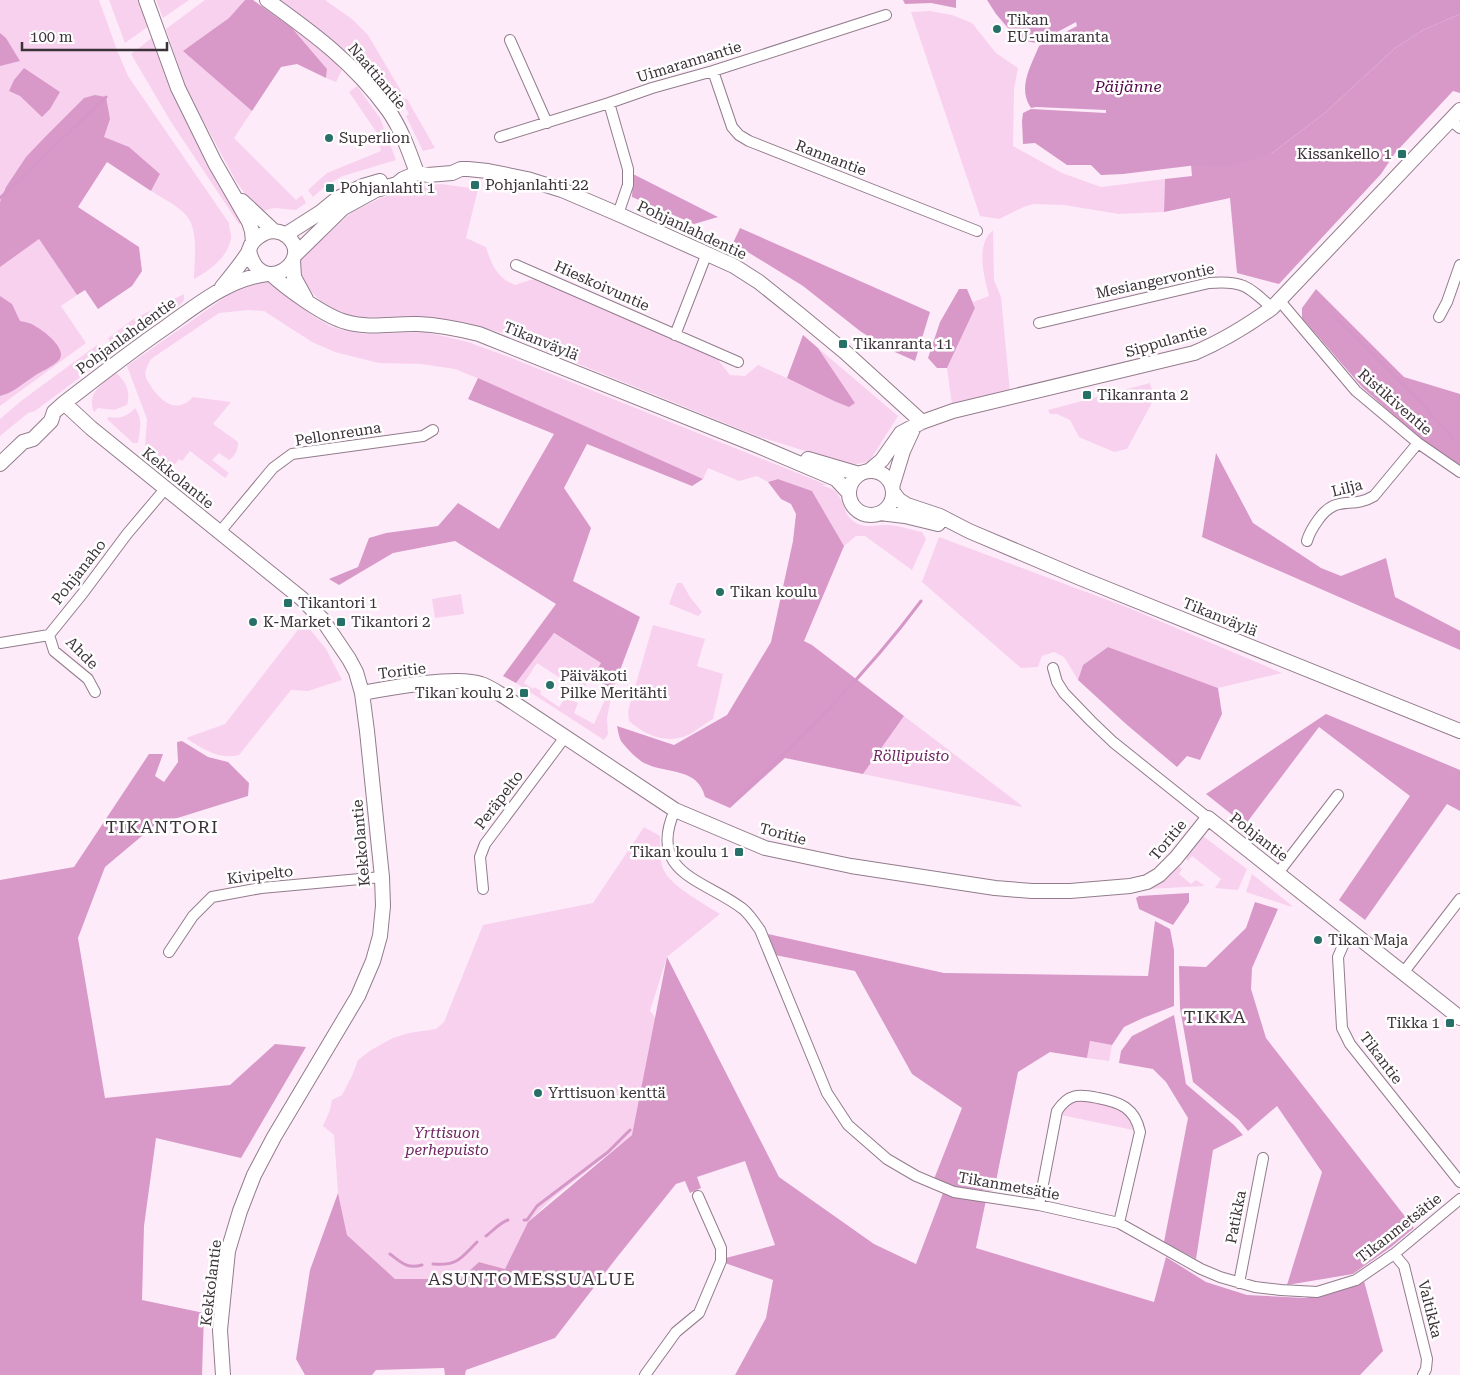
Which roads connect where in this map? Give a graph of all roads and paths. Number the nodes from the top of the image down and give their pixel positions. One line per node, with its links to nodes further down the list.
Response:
1 (146, 0): 12 (street)
2 (266, 0): 10 (street, Naattiantie)
3 (886, 15): 5 (street, Uimarannantie)
4 (510, 40): 8 (street)
5 (713, 71): 6 (street, Uimarannantie); 14 (street, Rannantie)
6 (609, 103): 8 (street, Uimarannantie); 13 (street)
7 (1457, 119): 24 (street, Sippulantie)
8 (547, 123): 9 (street, Uimarannantie)
9 (500, 138)
10 (418, 172): 11 (street, Pohjanlahdentie); 13 (street, Pohjanlahdentie)
11 (403, 179): 15 (street, Pohjanlahdentie); 18 (street, Pohjanlahdentie)
12 (230, 189): 15 (street); 16 (street)
13 (618, 214): 17 (street, Pohjanlahdentie)
14 (977, 231)
15 (279, 233): 16 (street); 18 (street)
16 (251, 246): 21 (street); 22 (street, Pohjanlahdentie)
17 (707, 253): 27 (street); 30 (street, Pohjanlahdentie)
18 (294, 258): 21 (street); 23 (street, Tikanväylä)
19 (516, 265): 27 (street, Hieskoivuntie)
20 (1460, 265): 25 (street)
21 (269, 274): 22 (street, Pohjanlahdentie); 23 (street, Tikanväylä)
22 (220, 289): 29 (street, Pohjanlahdentie)
23 (308, 302): 33 (street, Tikanväylä)
24 (1275, 304): 26 (street, Mesiangervontie); 30 (street, Sippulantie); 32 (street, Ristikiventie)
25 (1439, 316)
26 (1038, 323)
27 (675, 335): 28 (street, Hieskoivuntie)
28 (738, 362)
29 (59, 408): 34 (street, Pohjanlahdentie); 37 (street, Kekkolantie)
30 (918, 425): 36 (street, Sippulantie); 38 (street)
31 (433, 430): 42 (street, Pellonreuna)
32 (1418, 443): 35 (street, Ristikiventie); 43 (street, Lilja)
33 (756, 445): 36 (street, Tikanväylä); 39 (street, Tikanväylä)
34 (0, 464)
35 (1460, 472)
36 (864, 473): 38 (street); 39 (street)
37 (164, 489): 42 (street, Kekkolantie); 44 (street, Pohjanaho)
38 (892, 489): 40 (street); 41 (street, Tikanväylä)
39 (849, 493): 40 (street)
40 (880, 513): 41 (street, Tikanväylä)
41 (969, 531): 49 (street, Tikanväylä)
42 (219, 533): 48 (street, Kekkolantie)
43 (1306, 541)
44 (49, 634): 45 (street); 47 (street, Ahde)
45 (0, 643)
46 (1053, 668): 53 (street, Pohjantie)
47 (95, 692)
48 (362, 693): 50 (street, Toritie); 55 (street, Kekkolantie)
49 (1460, 731)
50 (565, 737): 52 (street, Toritie); 56 (street, Peräpelto)
51 (1338, 795): 54 (street)
52 (675, 810): 53 (street, Toritie); 66 (street, Tikanmetsätie)
53 (1208, 818): 54 (street, Pohjantie)
54 (1278, 872): 58 (street, Pohjantie)
55 (382, 878): 59 (street, Kivipelto); 70 (street, Kekkolantie)
56 (483, 889)
57 (1460, 899): 60 (street)
58 (1352, 932): 60 (street, Pohjantie); 63 (street, Tikantie)
59 (169, 952)
60 (1404, 973): 61 (street, Pohjantie)
61 (1460, 1018)
62 (1263, 1158): 69 (street, Patikka)
63 (1460, 1182)
64 (698, 1196): 71 (street)
65 (1460, 1199): 68 (street, Tikanmetsätie)
66 (1038, 1205): 67 (street, Tikanmetsätie); 67 (street)
67 (1120, 1223): 69 (street, Tikanmetsätie)
68 (1394, 1254): 69 (street, Tikanmetsätie); 72 (street, Valtikka)
69 (1239, 1283)
70 (223, 1375)
71 (645, 1375)
72 (1423, 1375)

